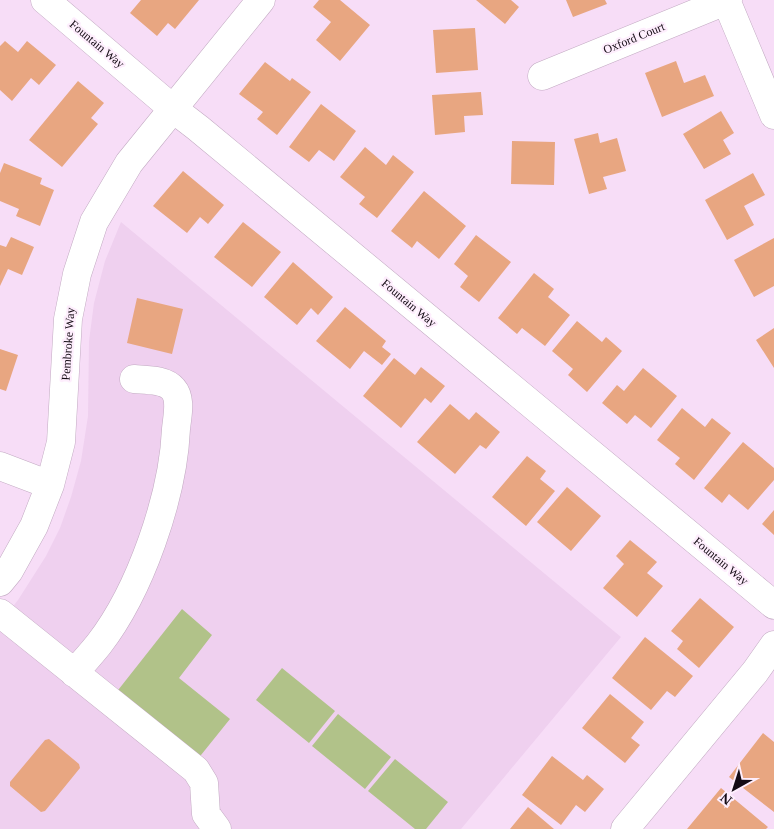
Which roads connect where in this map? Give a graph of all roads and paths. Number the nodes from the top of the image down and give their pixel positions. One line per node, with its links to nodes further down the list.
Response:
1 (44, 0): 5 (street, Fountain Way)
2 (261, 0): 5 (street, Pembroke Way)
3 (727, 0): 4 (street, Oxford Court); 6 (street)
4 (542, 76)
5 (172, 108): 9 (street, Pembroke Way); 11 (street, Fountain Way)
6 (774, 115)
7 (134, 379): 14 (street)
8 (0, 466): 9 (street)
9 (50, 485): 10 (street, Pembroke Way)
10 (0, 582)
11 (774, 605)
12 (0, 614): 14 (street)
13 (774, 645): 16 (street)
14 (74, 673): 15 (street)
15 (217, 829)
16 (625, 829)

